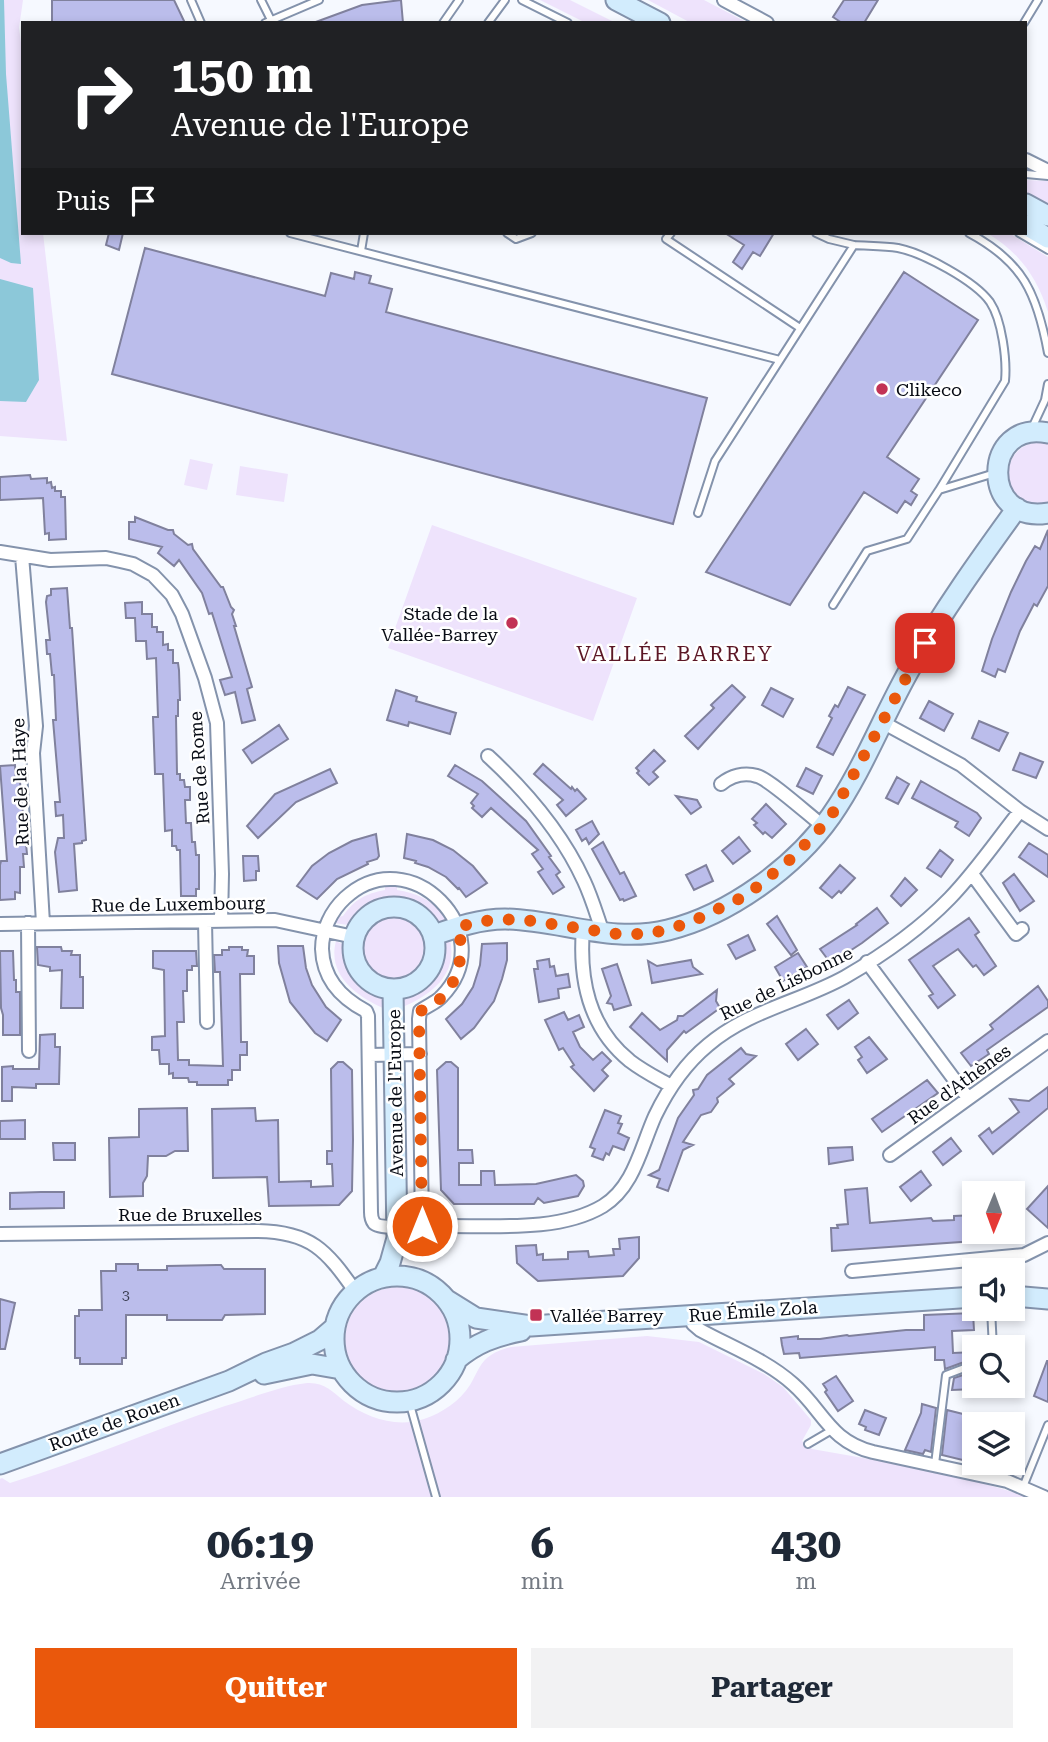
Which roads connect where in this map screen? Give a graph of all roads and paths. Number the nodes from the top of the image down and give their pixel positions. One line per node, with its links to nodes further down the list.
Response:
1 (191, 0): 10 (lane)
2 (261, 0): 11 (lane)
3 (319, 0): 11 (lane)
4 (458, 0): 12 (lane)
5 (505, 0): 13 (lane)
6 (522, 0): 14 (lane)
7 (616, 0): 15 (main road)
8 (724, 0): 16 (street)
9 (1038, 0): 17 (lane)
10 (200, 21)
11 (268, 21)
12 (444, 21)
13 (489, 21)
14 (564, 21)
15 (656, 21)
16 (763, 21)
17 (1025, 21)
18 (1027, 161): 20 (street)
19 (1027, 174): 20 (lane)
20 (1048, 174)
21 (1027, 205): 22 (main road)
22 (1048, 216)
23 (1027, 226): 32 (main road)
24 (298, 235): 35 (lane)
25 (364, 235): 35 (lane)
26 (510, 235): 27 (lane)
27 (527, 235)
28 (669, 235): 36 (lane)
29 (972, 235): 37 (lane)
30 (1022, 235): 34 (lane)
31 (831, 236): 33 (lane)
32 (1048, 238)
33 (854, 245): 36 (lane); 44 (lane)
34 (1048, 250)
35 (361, 251): 39 (lane)
36 (800, 328): 39 (lane)
37 (1046, 336): 38 (lane)
38 (1048, 353)
39 (780, 360): 46 (lane)
40 (1048, 384): 41 (lane)
41 (1028, 432): 42 (main road); 43 (main road)
42 (1048, 433)
43 (997, 472): 44 (lane); 45 (main road)
44 (939, 490): 50 (lane)
45 (1017, 508): 47 (main road); 51 (main road)
46 (698, 513)
47 (1048, 513)
48 (0, 552): 49 (street, Rue de Rome)
49 (22, 556): 59 (street, Rue de Rome); 61 (street, Rue de la Haye)
50 (833, 605)
51 (881, 722): 54 (street); 55 (main road)
52 (488, 756): 67 (street)
53 (721, 784): 55 (street)
54 (1020, 811): 56 (street); 57 (street, Rue de Lisbonne)
55 (823, 826): 67 (main road)
56 (1048, 830)
57 (972, 873): 65 (street); 70 (street, Rue de Lisbonne)
58 (205, 921): 59 (street, Rue de Luxembourg); 61 (street, Rue de Luxembourg); 72 (street)
59 (221, 921): 66 (street, Rue de Luxembourg)
60 (28, 923): 61 (street, Rue de Luxembourg); 62 (street, Rue de Luxembourg); 74 (street)
61 (43, 923)
62 (0, 924)
63 (458, 927): 64 (main road); 66 (street); 68 (main road); 77 (street)
64 (583, 929): 67 (main road); 78 (street)
65 (1022, 929)
66 (325, 930): 69 (street, Rue de Luxembourg); 75 (street)
67 (603, 933)
68 (433, 935): 69 (main road); 71 (main road)
69 (354, 937): 71 (main road)
70 (867, 962): 78 (street, Rue de Lisbonne); 79 (street, Rue de Lisbonne)
71 (393, 989): 76 (main road, Avenue de l'Europe)
72 (207, 1022)
73 (1048, 1041): 79 (street, Rue d'Athènes)
74 (29, 1051)
75 (369, 1055): 76 (street); 82 (street)
76 (394, 1055): 77 (street); 82 (main road, Avenue de l'Europe)
77 (420, 1055): 81 (street)
78 (671, 1087): 81 (street, Rue de Lisbonne)
79 (968, 1098): 80 (street, Rue d'Athènes)
80 (890, 1155)
81 (422, 1226): 82 (street, Rue de Lisbonne)
82 (397, 1232): 86 (main road, Avenue de l'Europe); 87 (main road, Avenue de l'Europe)
83 (0, 1234): 88 (street, Rue de Bruxelles)
84 (1048, 1243): 85 (street)
85 (852, 1271)
86 (383, 1277): 87 (main road); 88 (main road)
87 (418, 1279): 91 (main road)
88 (355, 1291): 95 (main road)
89 (1025, 1297): 92 (main road)
90 (962, 1298): 93 (main road, Rue Émile Zola)
91 (447, 1300): 94 (main road, Rue Émile Zola); 96 (main road)
92 (1048, 1300)
93 (691, 1315): 94 (main road, Rue Émile Zola); 102 (street)
94 (531, 1326): 96 (main road, Rue Émile Zola)
95 (334, 1328): 97 (main road); 99 (main road, Route de Rouen)
96 (456, 1360): 100 (main road)
97 (341, 1369): 99 (main road, Route de Rouen); 100 (main road)
98 (962, 1369): 105 (lane)
99 (229, 1381): 104 (main road, Route de Rouen)
100 (409, 1401): 107 (lane)
101 (1048, 1425): 106 (lane)
102 (832, 1430): 103 (lane); 105 (street)
103 (808, 1444)
104 (0, 1464)
105 (935, 1464): 106 (street)
106 (1023, 1487): 108 (street)
107 (436, 1497)
108 (1044, 1497)

